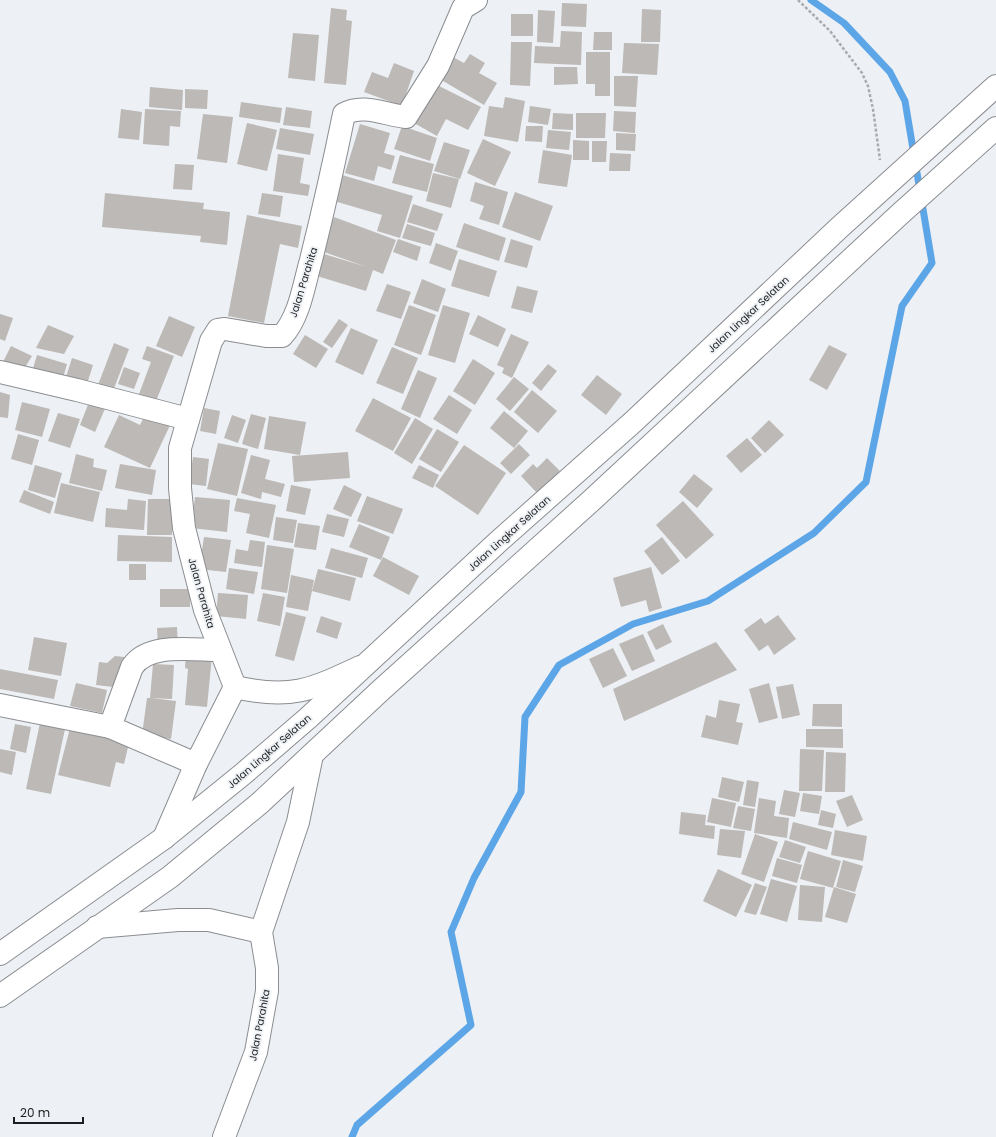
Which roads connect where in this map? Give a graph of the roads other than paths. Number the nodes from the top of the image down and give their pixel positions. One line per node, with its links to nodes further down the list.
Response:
1 (476, 0): 5 (main road, Jalan Parahita)
2 (996, 86): 7 (main road, Jalan Lingkar Selatan)
3 (996, 128): 11 (main road)
4 (0, 372): 5 (main road)
5 (188, 419): 6 (main road, Jalan Parahita)
6 (220, 650): 8 (main road, Jalan Parahita); 10 (main road)
7 (361, 667): 8 (main road); 13 (main road, Jalan Lingkar Selatan)
8 (235, 687): 12 (main road)
9 (0, 704): 10 (main road)
10 (110, 727): 12 (main road)
11 (312, 755): 14 (main road); 15 (main road)
12 (196, 764): 13 (main road)
13 (164, 838): 16 (main road, Jalan Lingkar Selatan)
14 (97, 927): 15 (main road); 17 (main road)
15 (260, 932): 18 (main road, Jalan Parahita)
16 (0, 954)
17 (0, 996)
18 (224, 1137)

